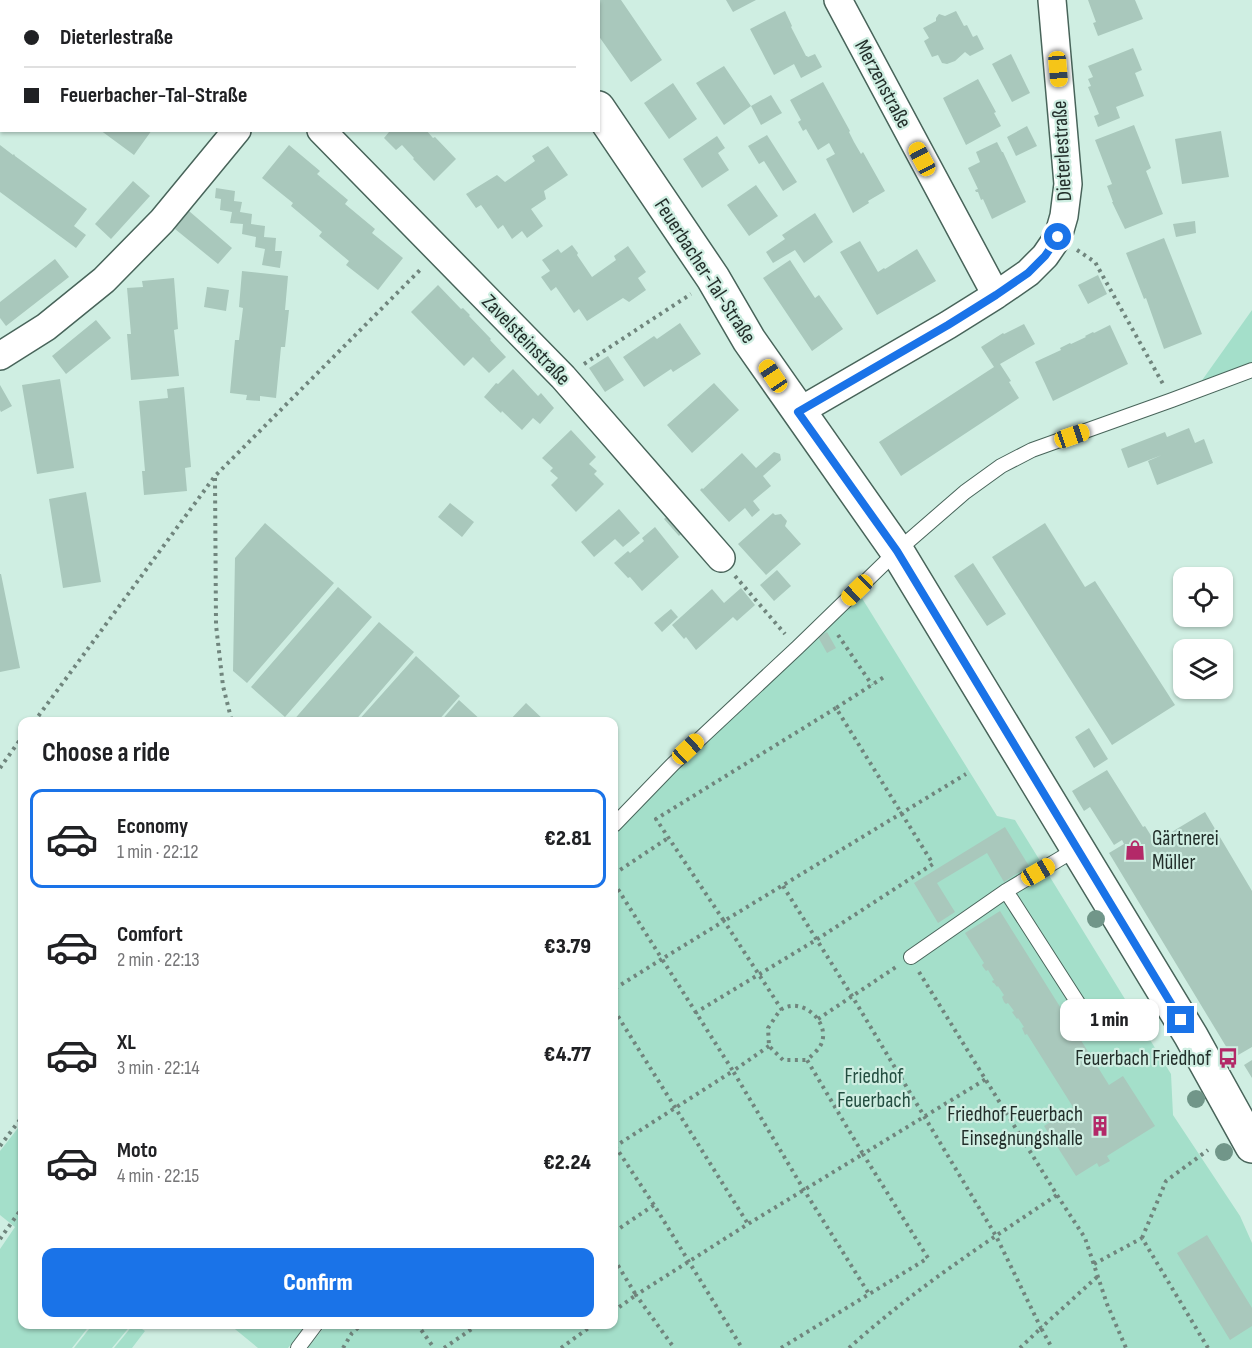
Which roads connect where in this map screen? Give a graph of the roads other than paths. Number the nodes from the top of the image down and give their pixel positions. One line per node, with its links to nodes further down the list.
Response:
1 (838, 0): 6 (street, Merzenstraße)
2 (1052, 0): 6 (street, Dieterlestraße)
3 (600, 111): 9 (main road, Feuerbacher-Tal-Straße)
4 (235, 132): 7 (street)
5 (323, 132): 11 (street, Zavelsteinstraße)
6 (996, 295): 9 (street, Dieterlestraße)
7 (0, 356)
8 (1252, 370): 10 (lane)
9 (798, 412): 10 (main road, Feuerbacher-Tal-Straße)
10 (897, 551): 12 (lane); 13 (main road, Feuerbacher-Tal-Straße)
11 (721, 558)
12 (618, 821)
13 (1078, 848): 14 (lane); 17 (main road, Feuerbacher-Tal-Straße)
14 (1006, 891): 15 (lane); 16 (lane)
15 (911, 957)
16 (1078, 1003)
17 (1252, 1146)
18 (312, 1329): 19 (lane)
19 (298, 1348)

